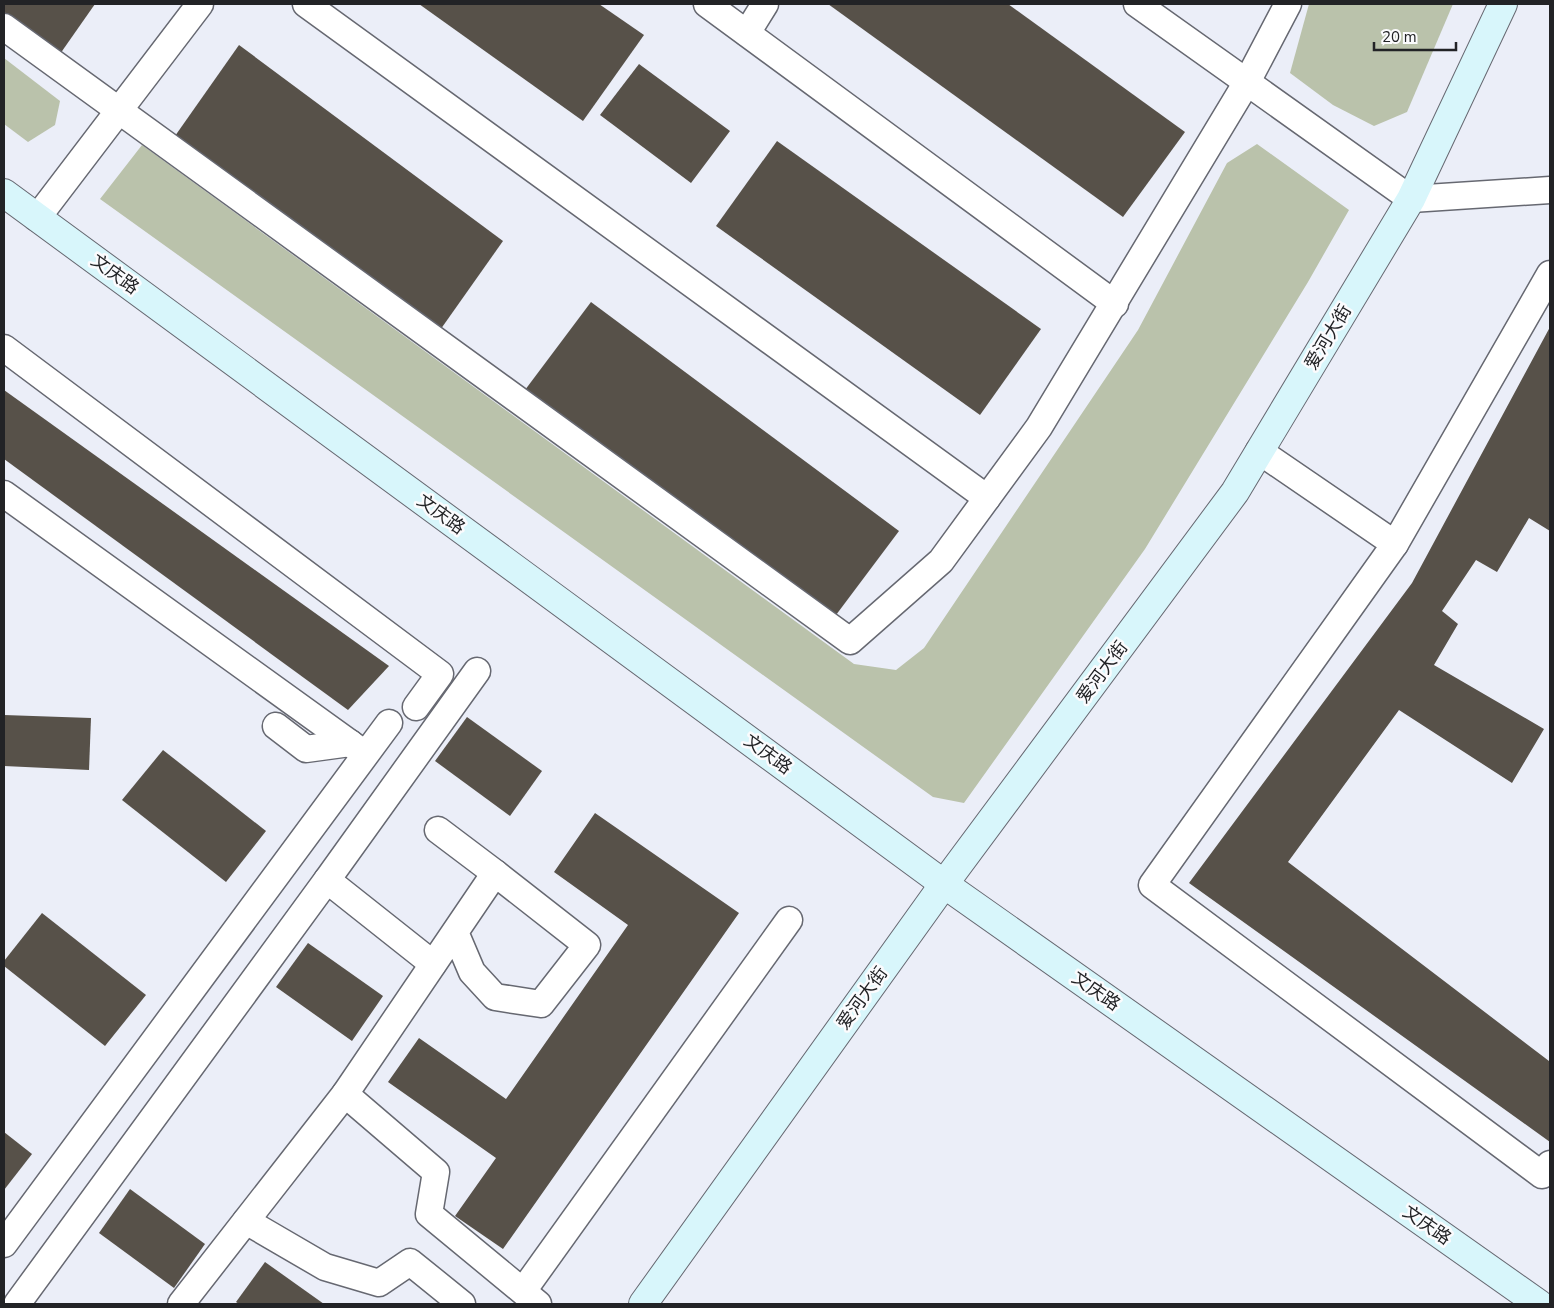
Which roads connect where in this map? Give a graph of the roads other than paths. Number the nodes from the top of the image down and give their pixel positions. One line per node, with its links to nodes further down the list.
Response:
1 (200, 4): 11 (street)
2 (306, 4): 21 (street)
3 (707, 4): 9 (street)
4 (765, 4): 9 (street)
5 (1137, 4): 10 (street)
6 (1288, 4): 10 (street)
7 (1503, 4): 14 (street, 爱河大街)
8 (4, 27): 11 (street)
9 (747, 33): 17 (street)
10 (1247, 82): 14 (street); 17 (street)
11 (119, 112): 15 (street); 21 (street)
12 (1550, 190): 14 (street)
13 (4, 193): 15 (street, 文庆路)
14 (1411, 199): 19 (street, 爱河大街)
15 (37, 218): 31 (street, 文庆路)
16 (1550, 274): 22 (street)
17 (1115, 304): 21 (street)
18 (4, 348): 24 (street)
19 (1259, 452): 22 (street); 31 (street, 爱河大街)
20 (4, 494): 27 (street)
21 (987, 498)
22 (1395, 544): 36 (street)
23 (476, 672): 30 (street)
24 (416, 707)
25 (390, 724): 27 (street)
26 (276, 726): 27 (street)
27 (358, 749): 38 (street)
28 (438, 830): 29 (street)
29 (495, 873): 33 (street); 33 (street)
30 (327, 880): 34 (street); 40 (street)
31 (944, 884): 43 (street, 爱河大街); 44 (street, 文庆路)
32 (789, 920): 39 (street)
33 (455, 932): 34 (street)
34 (433, 964): 35 (street)
35 (345, 1094): 37 (street); 39 (street)
36 (1550, 1164)
37 (246, 1221): 41 (street); 42 (street)
38 (4, 1244)
39 (530, 1298)
40 (17, 1304)
41 (182, 1304)
42 (462, 1304)
43 (643, 1304)
44 (1539, 1304)

